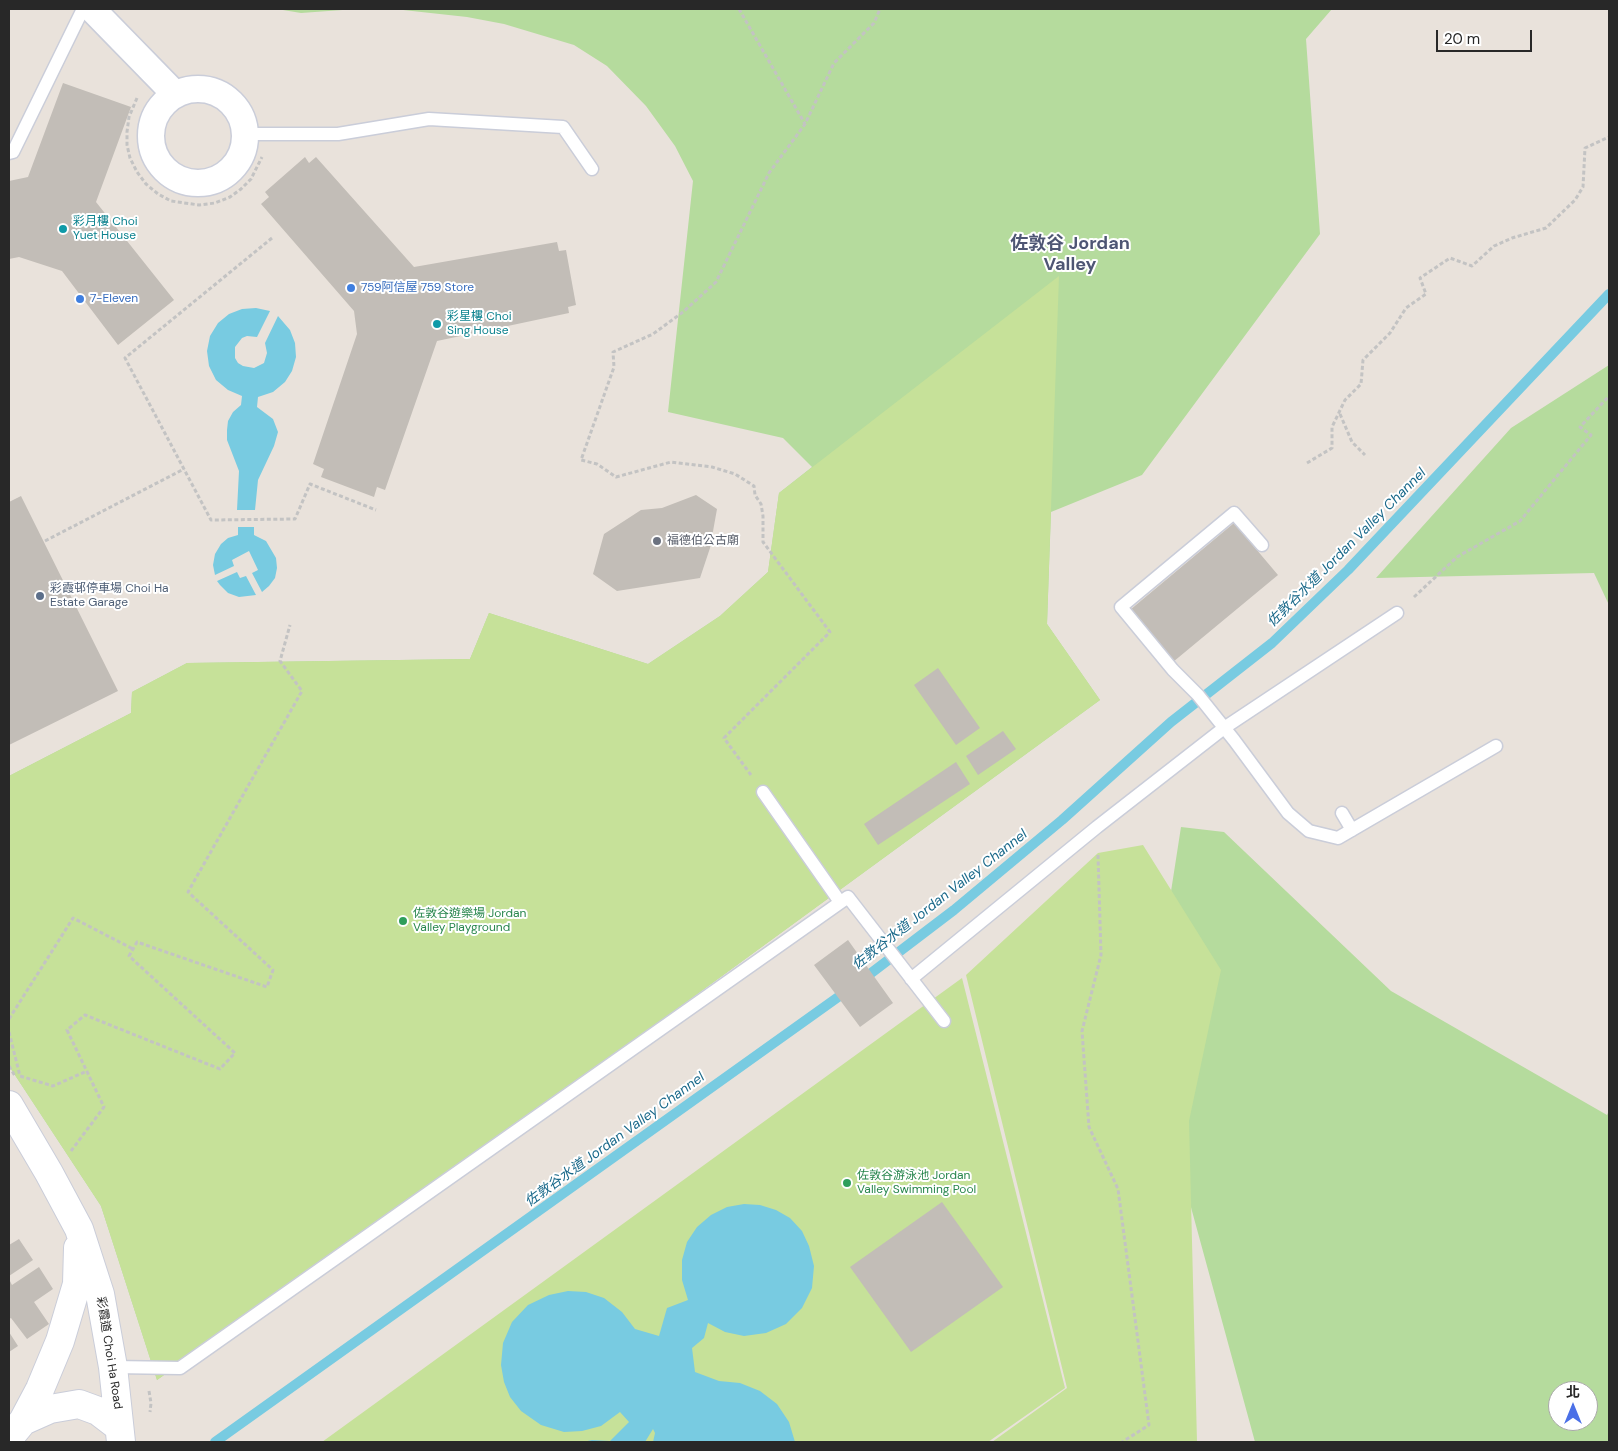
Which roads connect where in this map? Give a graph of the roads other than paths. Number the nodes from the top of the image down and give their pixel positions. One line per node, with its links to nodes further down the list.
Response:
1 (83, 9): 5 (lane)
2 (92, 9): 3 (street)
3 (175, 94): 4 (street); 4 (street)
4 (255, 134): 6 (lane)
5 (9, 153)
6 (592, 169)
7 (1262, 545): 9 (lane)
8 (1397, 612): 9 (lane)
9 (1224, 728): 13 (lane); 15 (lane)
10 (1496, 746): 13 (lane)
11 (763, 792): 14 (lane)
12 (1342, 813): 13 (lane)
13 (1352, 830)
14 (844, 899): 15 (lane); 19 (lane)
15 (911, 979): 16 (lane)
16 (944, 1021)
17 (9, 1105): 18 (street, 彩霞道 Choi Ha Road)
18 (79, 1229): 19 (street, 彩霞道 Choi Ha Road); 20 (street)
19 (113, 1367): 21 (street, 彩霞道 Choi Ha Road)
20 (16, 1430): 21 (street)
21 (120, 1435)

